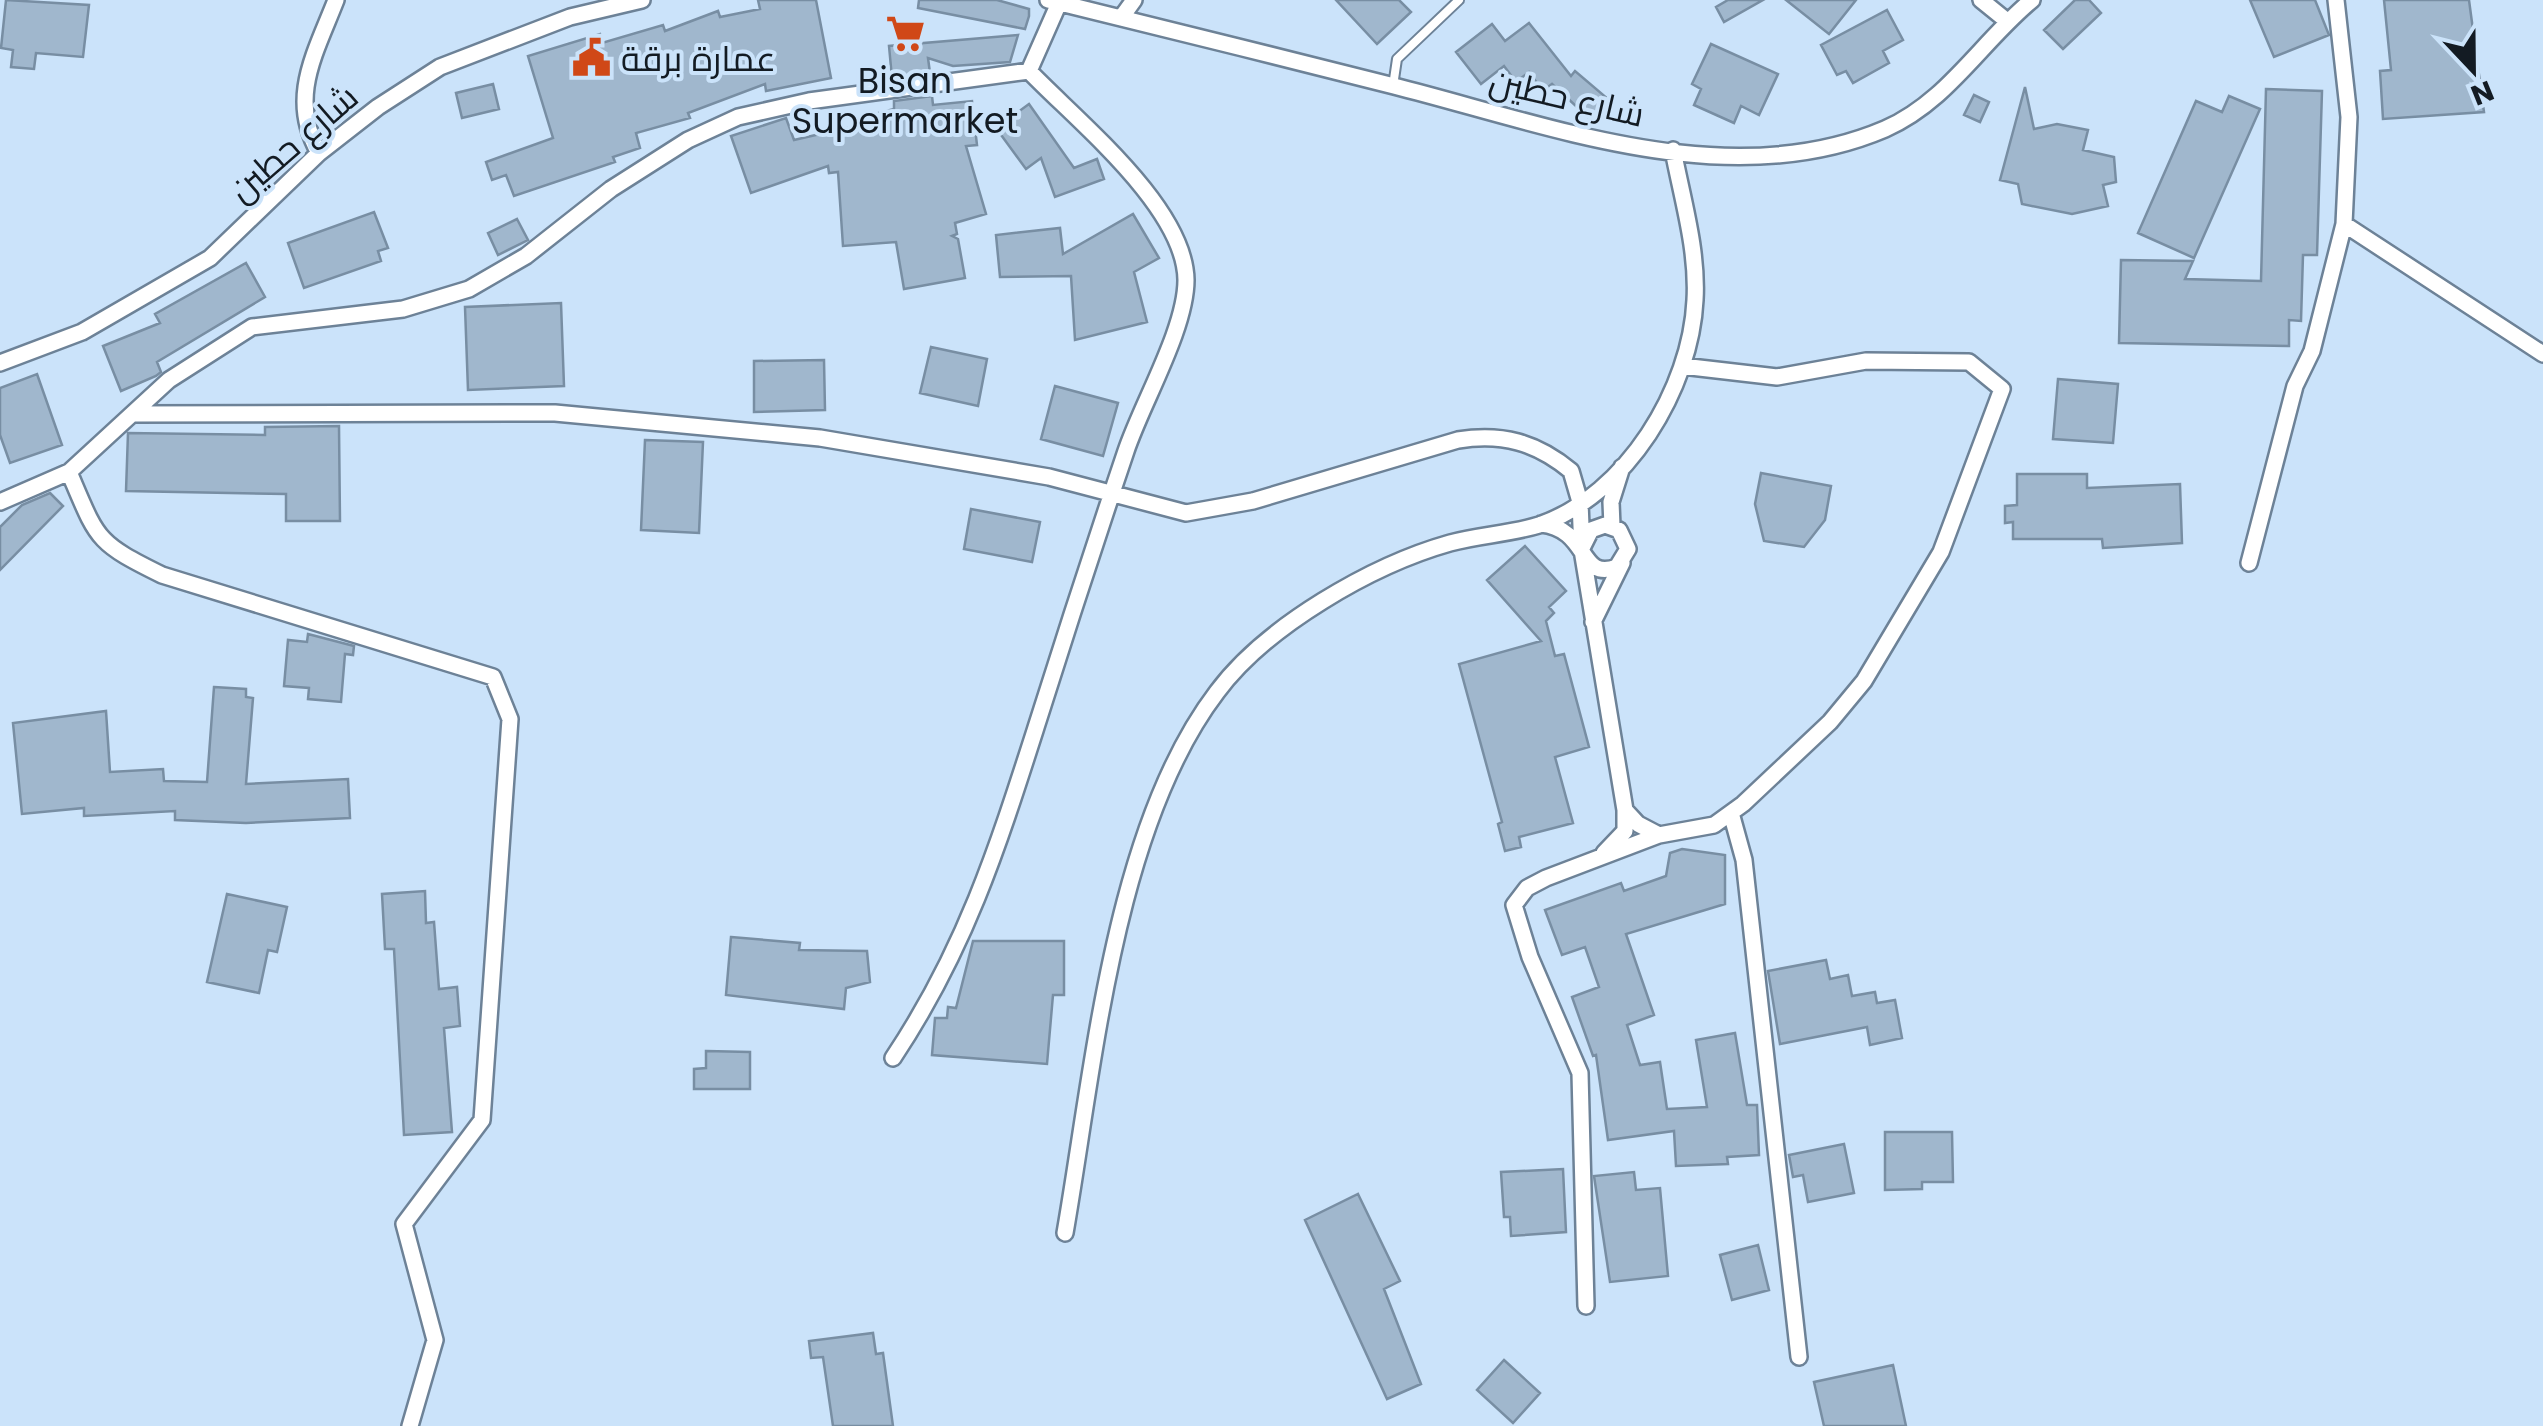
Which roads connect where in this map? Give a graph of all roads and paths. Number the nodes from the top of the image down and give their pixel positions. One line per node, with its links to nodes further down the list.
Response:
1 (336, 0): 14 (street)
2 (642, 0): 14 (street, شارع حطين)
3 (1134, 0): 9 (street)
4 (1459, 0): 12 (lane)
5 (1981, 0): 10 (street)
6 (2032, 0): 10 (street, شارع حطين)
7 (2336, 0): 15 (street)
8 (1054, 1): 9 (street, شارع حطين); 11 (street)
9 (1121, 18): 12 (street, شارع حطين)
10 (2007, 21): 13 (street, شارع حطين)
11 (1029, 71): 19 (street); 22 (street)
12 (1393, 86): 13 (street, شارع حطين)
13 (1672, 150): 18 (street)
14 (319, 153): 17 (street, شارع حطين)
15 (2344, 224): 16 (street); 29 (street)
16 (2543, 354)
17 (0, 363)
18 (1682, 366): 20 (street); 32 (street)
19 (132, 414): 21 (street); 22 (street)
20 (1623, 464): 24 (street); 26 (street)
21 (69, 472): 23 (street); 39 (street)
22 (1112, 494): 24 (street); 35 (street)
23 (0, 502)
24 (1580, 502): 25 (street); 26 (street); 27 (street)
25 (1541, 524): 27 (street); 36 (street)
26 (1612, 526): 27 (street); 28 (street)
27 (1582, 550): 28 (street); 30 (street)
28 (1622, 562): 30 (street)
29 (2249, 564)
30 (1593, 622): 31 (street)
31 (1625, 810): 33 (street); 34 (street)
32 (1731, 813): 33 (street); 38 (street)
33 (1659, 836): 34 (street)
34 (1597, 859): 37 (street)
35 (893, 1058)
36 (1065, 1233)
37 (1586, 1306)
38 (1799, 1357)
39 (410, 1426)

